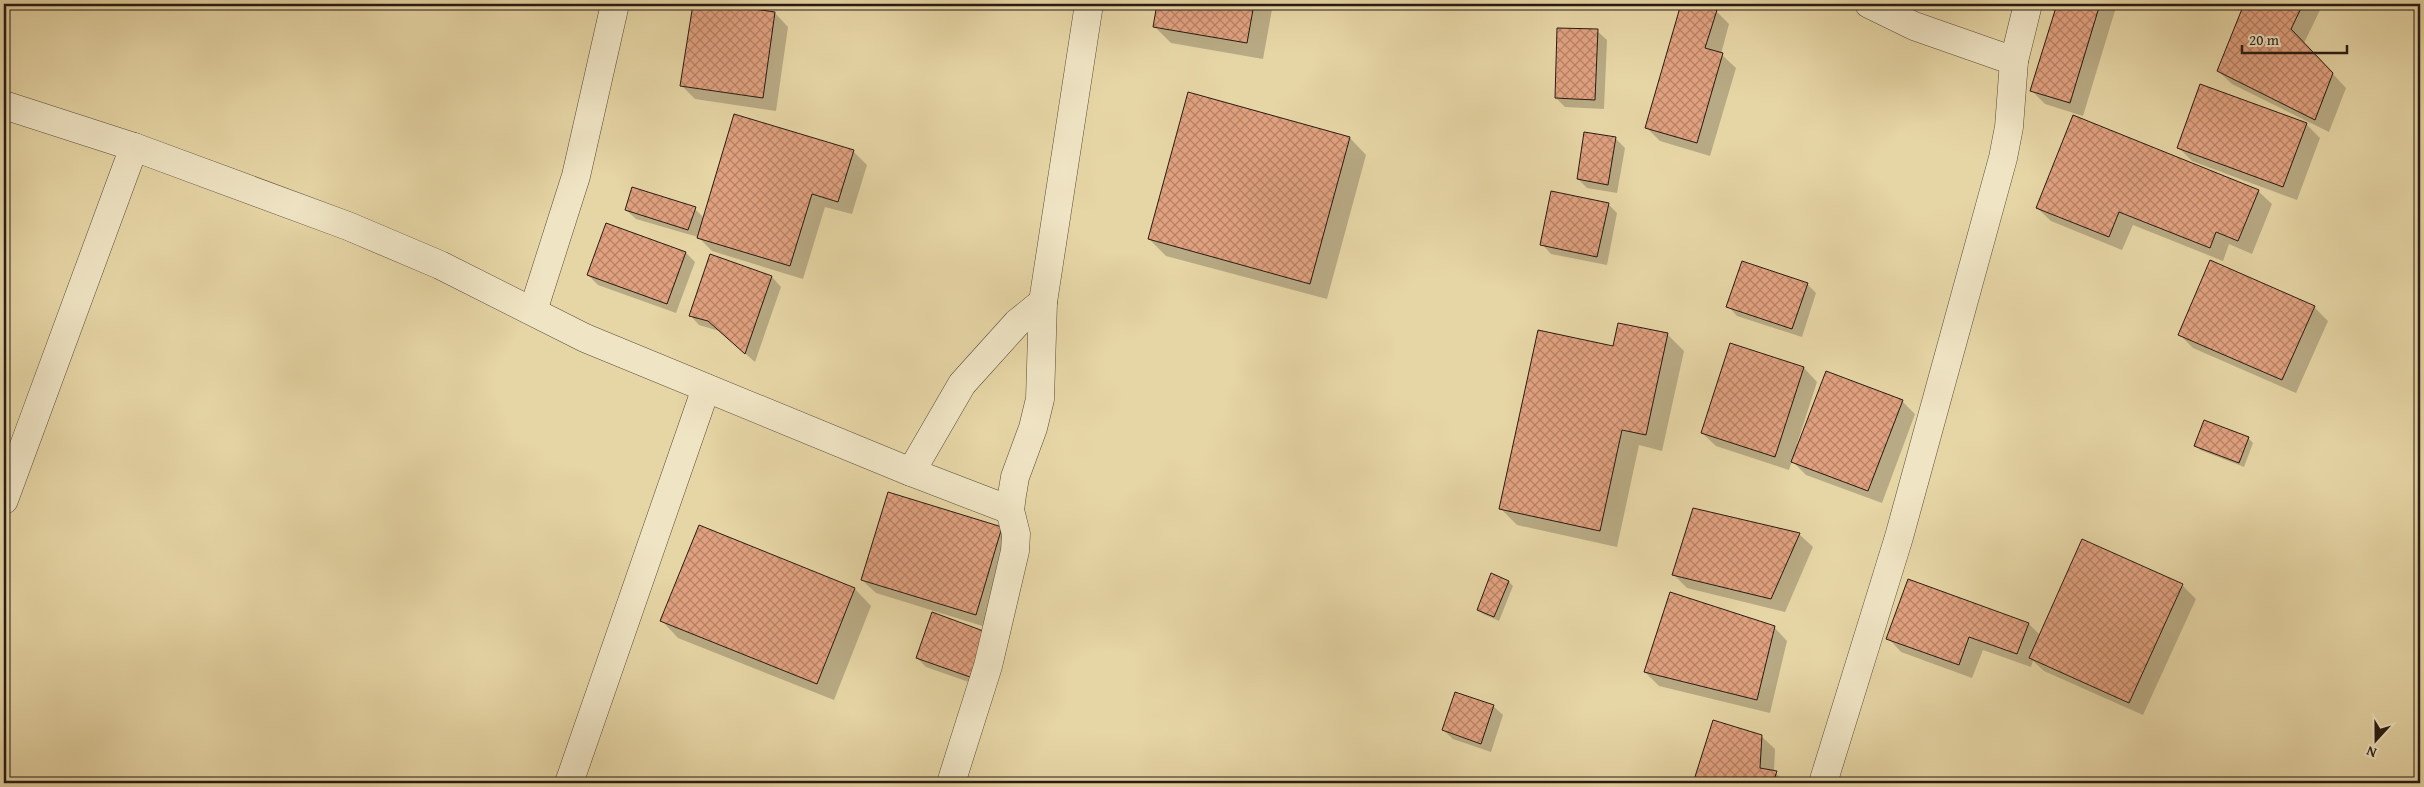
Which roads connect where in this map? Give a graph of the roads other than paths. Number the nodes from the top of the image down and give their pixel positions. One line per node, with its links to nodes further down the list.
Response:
1 (615, 4): 9 (street)
2 (1089, 4): 8 (street)
3 (1869, 4): 5 (street)
4 (2028, 4): 5 (street)
5 (2014, 61): 16 (street)
6 (4, 104): 7 (street)
7 (134, 147): 9 (street); 12 (street)
8 (1043, 302): 11 (street); 13 (street)
9 (533, 311): 10 (street)
10 (706, 388): 11 (street); 14 (street)
11 (911, 472): 13 (street)
12 (4, 500)
13 (1010, 510): 15 (street)
14 (569, 783)
15 (951, 783)
16 (1823, 783)

